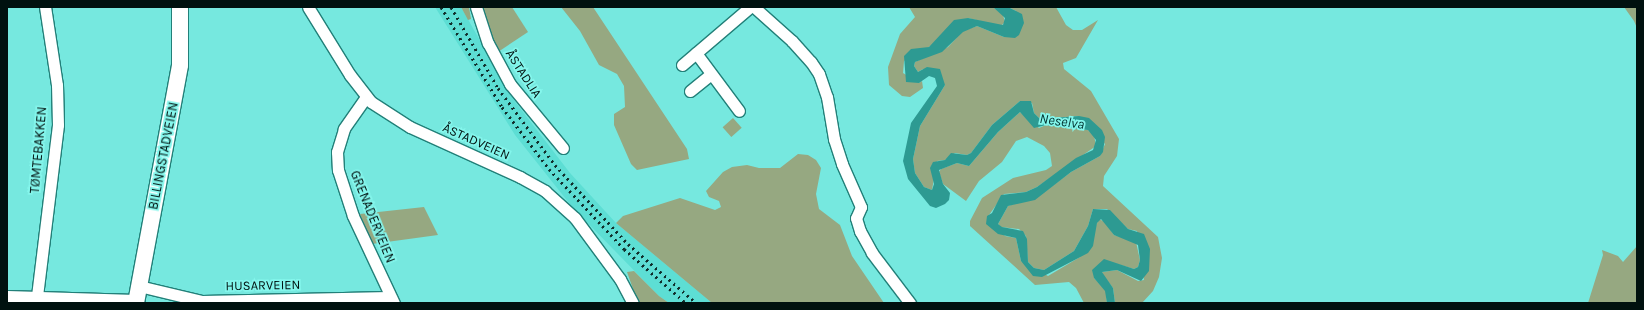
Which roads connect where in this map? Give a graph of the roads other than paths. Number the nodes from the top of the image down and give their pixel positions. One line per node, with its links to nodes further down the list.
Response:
1 (45, 7): 15 (street, TØMTEBAKKEN)
2 (180, 7): 16 (main road, BILLINGSTADVEIEN)
3 (308, 7): 11 (street, ÅSTADVEIEN)
4 (476, 7): 13 (street, ÅSTADLIA)
5 (750, 7): 7 (street)
6 (754, 7): 19 (street)
7 (696, 53): 8 (street); 9 (street)
8 (682, 65)
9 (710, 75): 10 (street); 12 (street)
10 (690, 91)
11 (366, 97): 17 (street, GRENADERVEIEN); 18 (street, ÅSTADVEIEN)
12 (739, 111)
13 (563, 148)
14 (7, 296): 15 (street, HUSARVEIEN)
15 (37, 296): 16 (street, HUSARVEIEN)
16 (137, 296): 17 (street, HUSARVEIEN)
17 (391, 300)
18 (633, 303)
19 (910, 303)

